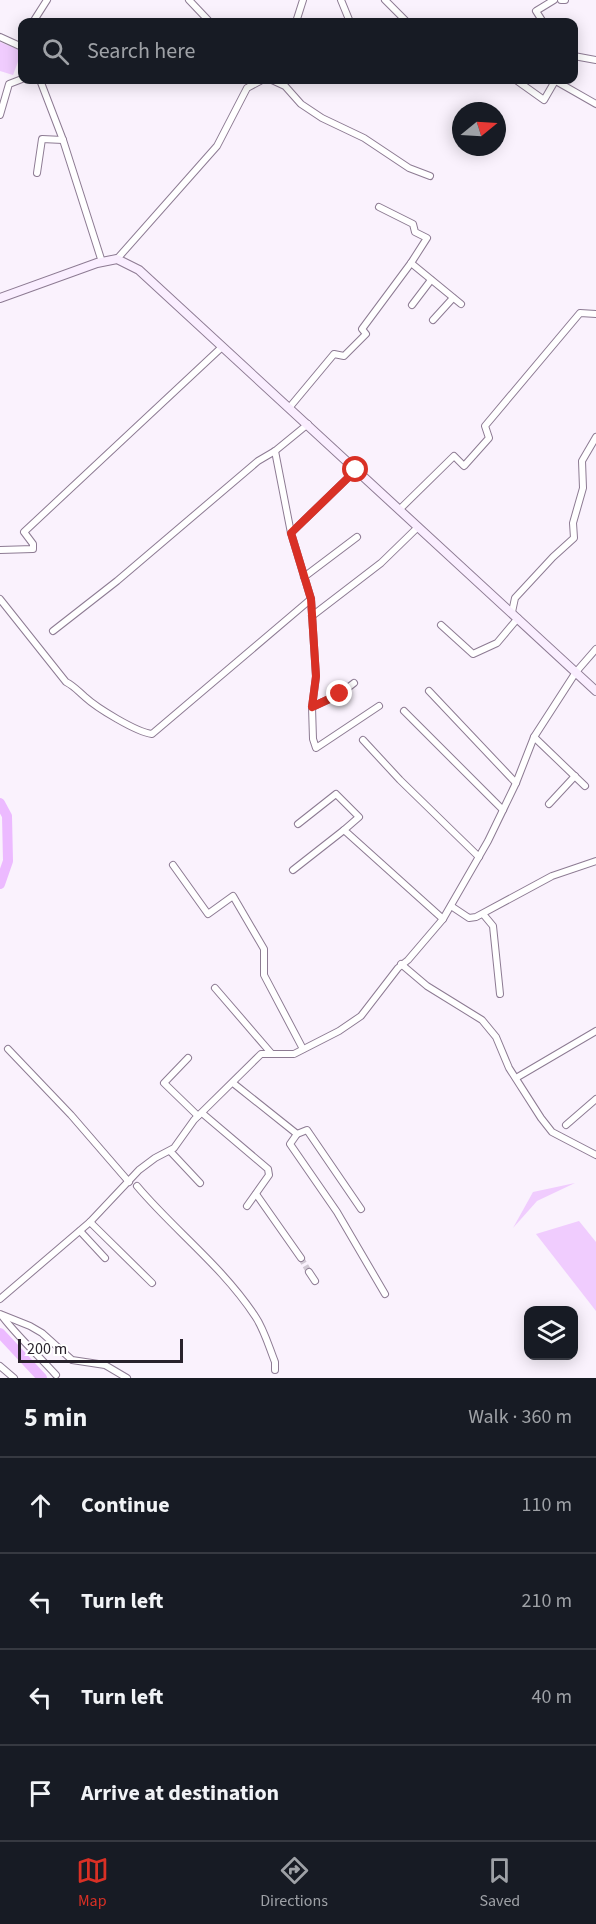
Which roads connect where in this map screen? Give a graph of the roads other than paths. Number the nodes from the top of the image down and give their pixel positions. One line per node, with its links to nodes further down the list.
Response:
1 (47, 0): 7 (street)
2 (189, 0): 8 (street)
3 (303, 0): 9 (street)
4 (341, 0): 10 (street)
5 (385, 0): 11 (street)
6 (554, 0): 12 (street)
7 (36, 18)
8 (206, 18)
9 (297, 18)
10 (348, 18)
11 (403, 18)
12 (540, 18)
13 (0, 38): 14 (street)
14 (18, 45)
15 (578, 57): 16 (street)
16 (596, 60)
17 (18, 81): 25 (street)
18 (42, 84): 26 (street)
19 (254, 84): 30 (street)
20 (281, 84): 28 (street)
21 (522, 84): 22 (street)
22 (553, 84)
23 (562, 84): 24 (street)
24 (596, 104)
25 (0, 115)
26 (63, 140): 27 (street); 31 (street)
27 (37, 173)
28 (430, 176)
29 (379, 207): 32 (street)
30 (117, 260): 31 (main road); 40 (main road)
31 (102, 262): 34 (main road)
32 (411, 263): 33 (street); 41 (street)
33 (431, 280): 35 (street); 36 (street)
34 (0, 298)
35 (453, 298): 37 (street); 39 (street)
36 (412, 304)
37 (461, 304)
38 (596, 314): 46 (street)
39 (433, 320)
40 (222, 347): 41 (main road); 50 (street)
41 (289, 408): 42 (main road)
42 (308, 424): 44 (street); 45 (main road)
43 (596, 437): 54 (street)
44 (275, 451): 48 (street); 57 (street)
45 (356, 470): 46 (main road); 48 (street)
46 (400, 509): 47 (main road)
47 (418, 526): 54 (main road); 55 (street)
48 (291, 533): 51 (street)
49 (357, 537): 51 (street)
50 (0, 550)
51 (304, 577): 53 (street)
52 (0, 599): 53 (street)
53 (311, 599): 55 (street)
54 (515, 615): 56 (street); 59 (main road)
55 (312, 616): 64 (street)
56 (441, 625)
57 (54, 631)
58 (596, 649): 59 (street)
59 (576, 672): 62 (main road); 66 (street)
60 (354, 683): 64 (street)
61 (429, 691): 69 (street)
62 (596, 691)
63 (379, 706): 64 (street)
64 (312, 707)
65 (404, 711): 72 (street)
66 (534, 737): 68 (street); 69 (street)
67 (363, 740): 75 (street)
68 (575, 776): 70 (street); 71 (street)
69 (516, 783): 72 (street)
70 (585, 786)
71 (549, 804)
72 (502, 810): 75 (street)
73 (298, 824): 74 (street)
74 (344, 830): 78 (street); 81 (street)
75 (479, 857): 79 (street)
76 (596, 861): 80 (street)
77 (173, 865): 87 (street)
78 (293, 870)
79 (451, 906): 80 (street); 81 (street)
80 (483, 914): 84 (street)
81 (443, 919): 82 (street)
82 (401, 964): 87 (street); 90 (street)
83 (215, 988): 88 (street)
84 (500, 994)
85 (596, 1032): 90 (street)
86 (8, 1049): 98 (street)
87 (303, 1049): 88 (street)
88 (271, 1053): 91 (street)
89 (188, 1058): 93 (street)
90 (516, 1078): 97 (street)
91 (233, 1083): 93 (street); 95 (street)
92 (596, 1099): 94 (street)
93 (200, 1115): 96 (street); 101 (street)
94 (566, 1125)
95 (297, 1134): 103 (street); 111 (street)
96 (170, 1151): 98 (street); 99 (street)
97 (596, 1155)
98 (129, 1182): 104 (street)
99 (200, 1183)
100 (137, 1186): 115 (street)
101 (256, 1194): 102 (street); 107 (street)
102 (247, 1206)
103 (361, 1209)
104 (90, 1222): 105 (street); 110 (street)
105 (80, 1231): 106 (street); 112 (street)
106 (105, 1258)
107 (301, 1258)
108 (309, 1272): 109 (street)
109 (315, 1281)
110 (152, 1282)
111 (385, 1294)
112 (0, 1299)
113 (1, 1314): 116 (street); 118 (street)
114 (0, 1366): 117 (street)
115 (275, 1370)
116 (56, 1375)
117 (14, 1378)
118 (127, 1378)

